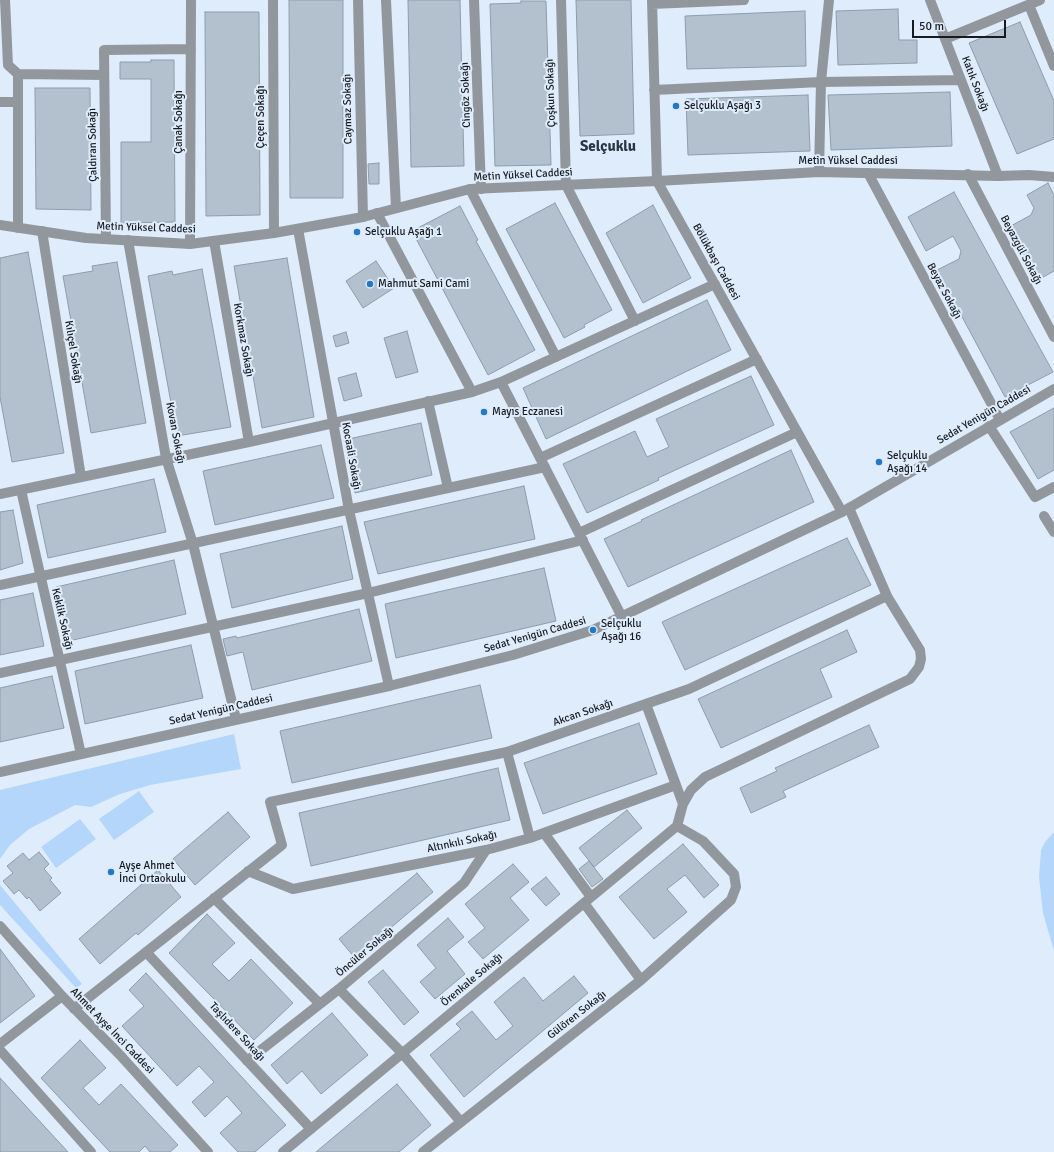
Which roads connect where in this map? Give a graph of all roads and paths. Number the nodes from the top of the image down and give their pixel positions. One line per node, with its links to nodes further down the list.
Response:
1 (5, 0): 16 (street)
2 (191, 0): 15 (street, Çanak Sokağı)
3 (273, 0): 41 (street, Çeçen Sokağı)
4 (358, 0): 36 (street, Caymaz Sokağı)
5 (386, 0): 34 (street)
6 (474, 0): 33 (street, Cingöz Sokağı)
7 (561, 0): 31 (street, Çoşkun Sokağı)
8 (744, 0): 12 (street)
9 (829, 0): 21 (street)
10 (930, 0): 14 (street, Katık Sokağı)
11 (1040, 0): 13 (street)
12 (652, 2): 22 (street, Bölükbaşı Caddesi)
13 (1028, 5): 14 (street); 17 (street)
14 (945, 39): 20 (street, Katık Sokağı)
15 (191, 49): 19 (street, Çaldıran Sokağı); 45 (street, Çanak Sokağı)
16 (4, 65): 18 (street)
17 (1054, 66)
18 (18, 74): 19 (street); 24 (street)
19 (104, 75): 42 (street, Çaldıran Sokağı)
20 (961, 80): 21 (street); 28 (street, Katık Sokağı)
21 (821, 82): 22 (street); 25 (street)
22 (654, 90): 30 (street, Bölükbaşı Caddesi)
23 (0, 102): 24 (street)
24 (18, 102): 38 (street)
25 (819, 172): 26 (street, Metin Yüksel Caddesi); 30 (street, Metin Yüksel Caddesi)
26 (868, 172): 27 (street, Metin Yüksel Caddesi); 55 (street, Beyaz Sokağı)
27 (968, 174): 28 (street, Metin Yüksel Caddesi); 48 (street, Beyazgül Sokağı)
28 (998, 176): 29 (street, Metin Yüksel Caddesi)
29 (1054, 178)
30 (658, 181): 31 (street, Metin Yüksel Caddesi); 46 (street, Bölükbaşı Caddesi)
31 (566, 185): 33 (street, Metin Yüksel Caddesi); 47 (street)
32 (470, 189): 33 (street, Metin Yüksel Caddesi); 34 (street, Metin Yüksel Caddesi); 49 (street)
33 (481, 189)
34 (396, 208): 35 (street, Metin Yüksel Caddesi)
35 (377, 213): 36 (street, Metin Yüksel Caddesi); 53 (street)
36 (362, 217): 39 (street, Metin Yüksel Caddesi)
37 (0, 225): 38 (street, Metin Yüksel Caddesi)
38 (18, 228): 40 (street, Metin Yüksel Caddesi)
39 (298, 229): 41 (street, Metin Yüksel Caddesi); 56 (street, Kocaali Sokağı)
40 (42, 231): 42 (street, Metin Yüksel Caddesi); 63 (street, Kılıçel Sokağı)
41 (274, 233): 44 (street, Metin Yüksel Caddesi)
42 (106, 239): 43 (street, Metin Yüksel Caddesi)
43 (128, 240): 45 (street, Metin Yüksel Caddesi); 60 (street, Kovan Sokağı)
44 (214, 241): 45 (street, Metin Yüksel Caddesi); 59 (street, Korkmaz Sokağı)
45 (190, 244)
46 (715, 284): 47 (street); 50 (street, Bölükbaşı Caddesi)
47 (635, 321): 49 (street)
48 (1054, 336)
49 (556, 357): 51 (street)
50 (757, 360): 58 (street, Bölükbaşı Caddesi); 61 (street)
51 (501, 382): 53 (street); 61 (street)
52 (1054, 389): 55 (street, Sedat Yenigün Caddesi)
53 (472, 392): 54 (street)
54 (428, 402): 56 (street); 65 (street)
55 (1000, 420): 57 (street, Sedat Yenigün Caddesi)
56 (333, 423): 59 (street); 68 (street, Kocaali Sokağı)
57 (989, 426): 64 (street); 69 (street, Sedat Yenigün Caddesi)
58 (797, 432): 69 (street, Bölükbaşı Caddesi); 72 (street)
59 (249, 442): 60 (street)
60 (166, 458): 63 (street); 73 (street, Kovan Sokağı)
61 (540, 458): 62 (street)
62 (545, 467): 65 (street); 72 (street)
63 (81, 477): 66 (street)
64 (1054, 487)
65 (448, 488): 68 (street)
66 (21, 490): 67 (street); 74 (street, Keklik Sokağı)
67 (1, 491)
68 (349, 510): 73 (street); 76 (street, Kocaali Sokağı)
69 (846, 510): 77 (street, Bölükbaşı Caddesi); 78 (street, Sedat Yenigün Caddesi)
70 (1044, 516): 71 (street)
71 (1054, 532)
72 (581, 536): 76 (street); 78 (street)
73 (193, 544): 74 (street); 79 (street, Kovan Sokağı)
74 (40, 576): 75 (street); 80 (street, Keklik Sokağı)
75 (0, 585)
76 (368, 594): 79 (street); 82 (street, Kocaali Sokağı)
77 (887, 596): 83 (street, Akcan Sokağı); 89 (street, Bölükbaşı Caddesi)
78 (622, 617): 82 (street, Sedat Yenigün Caddesi)
79 (214, 626): 80 (street); 84 (street, Kovan Sokağı)
80 (59, 660): 81 (street); 86 (street, Keklik Sokağı)
81 (0, 673)
82 (389, 686): 84 (street, Sedat Yenigün Caddesi)
83 (646, 704): 85 (street, Akcan Sokağı); 88 (street)
84 (236, 719): 86 (street, Sedat Yenigün Caddesi)
85 (507, 752): 92 (street); 94 (street, Akcan Sokağı)
86 (81, 754): 87 (street, Sedat Yenigün Caddesi)
87 (0, 772)
88 (676, 785): 89 (street); 91 (street, Altınkılı Sokağı)
89 (683, 804): 90 (street)
90 (677, 826): 96 (street, Örenkale Sokağı); 99 (street, Gülören Sokağı)
91 (544, 833): 92 (street, Altınkılı Sokağı); 96 (street)
92 (530, 838): 93 (street, Altınkılı Sokağı)
93 (486, 850): 94 (street, Altınkılı Sokağı); 100 (street, Öncüler Sokağı)
94 (248, 871): 95 (street)
95 (214, 898): 98 (street); 102 (street)
96 (587, 900): 99 (street); 106 (street, Örenkale Sokağı)
97 (2, 932): 101 (street, Ahmet Ayşe İnci Caddesi)
98 (146, 952): 103 (street); 107 (street, Taşlıdere Sokağı)
99 (641, 980): 108 (street, Gülören Sokağı)
100 (339, 989): 102 (street, Öncüler Sokağı); 106 (street)
101 (62, 996): 103 (street, Ahmet Ayşe İnci Caddesi); 104 (street)
102 (320, 1004): 107 (street, Öncüler Sokağı)
103 (74, 1009): 111 (street, Ahmet Ayşe İnci Caddesi)
104 (0, 1044)
105 (0, 1050): 110 (street)
106 (402, 1053): 108 (street); 109 (street, Örenkale Sokağı)
107 (247, 1061): 109 (street, Taşlıdere Sokağı)
108 (461, 1122): 113 (street, Gülören Sokağı)
109 (311, 1129): 112 (street, Örenkale Sokağı)
110 (91, 1152)
111 (208, 1152)
112 (283, 1152)
113 (423, 1152)

